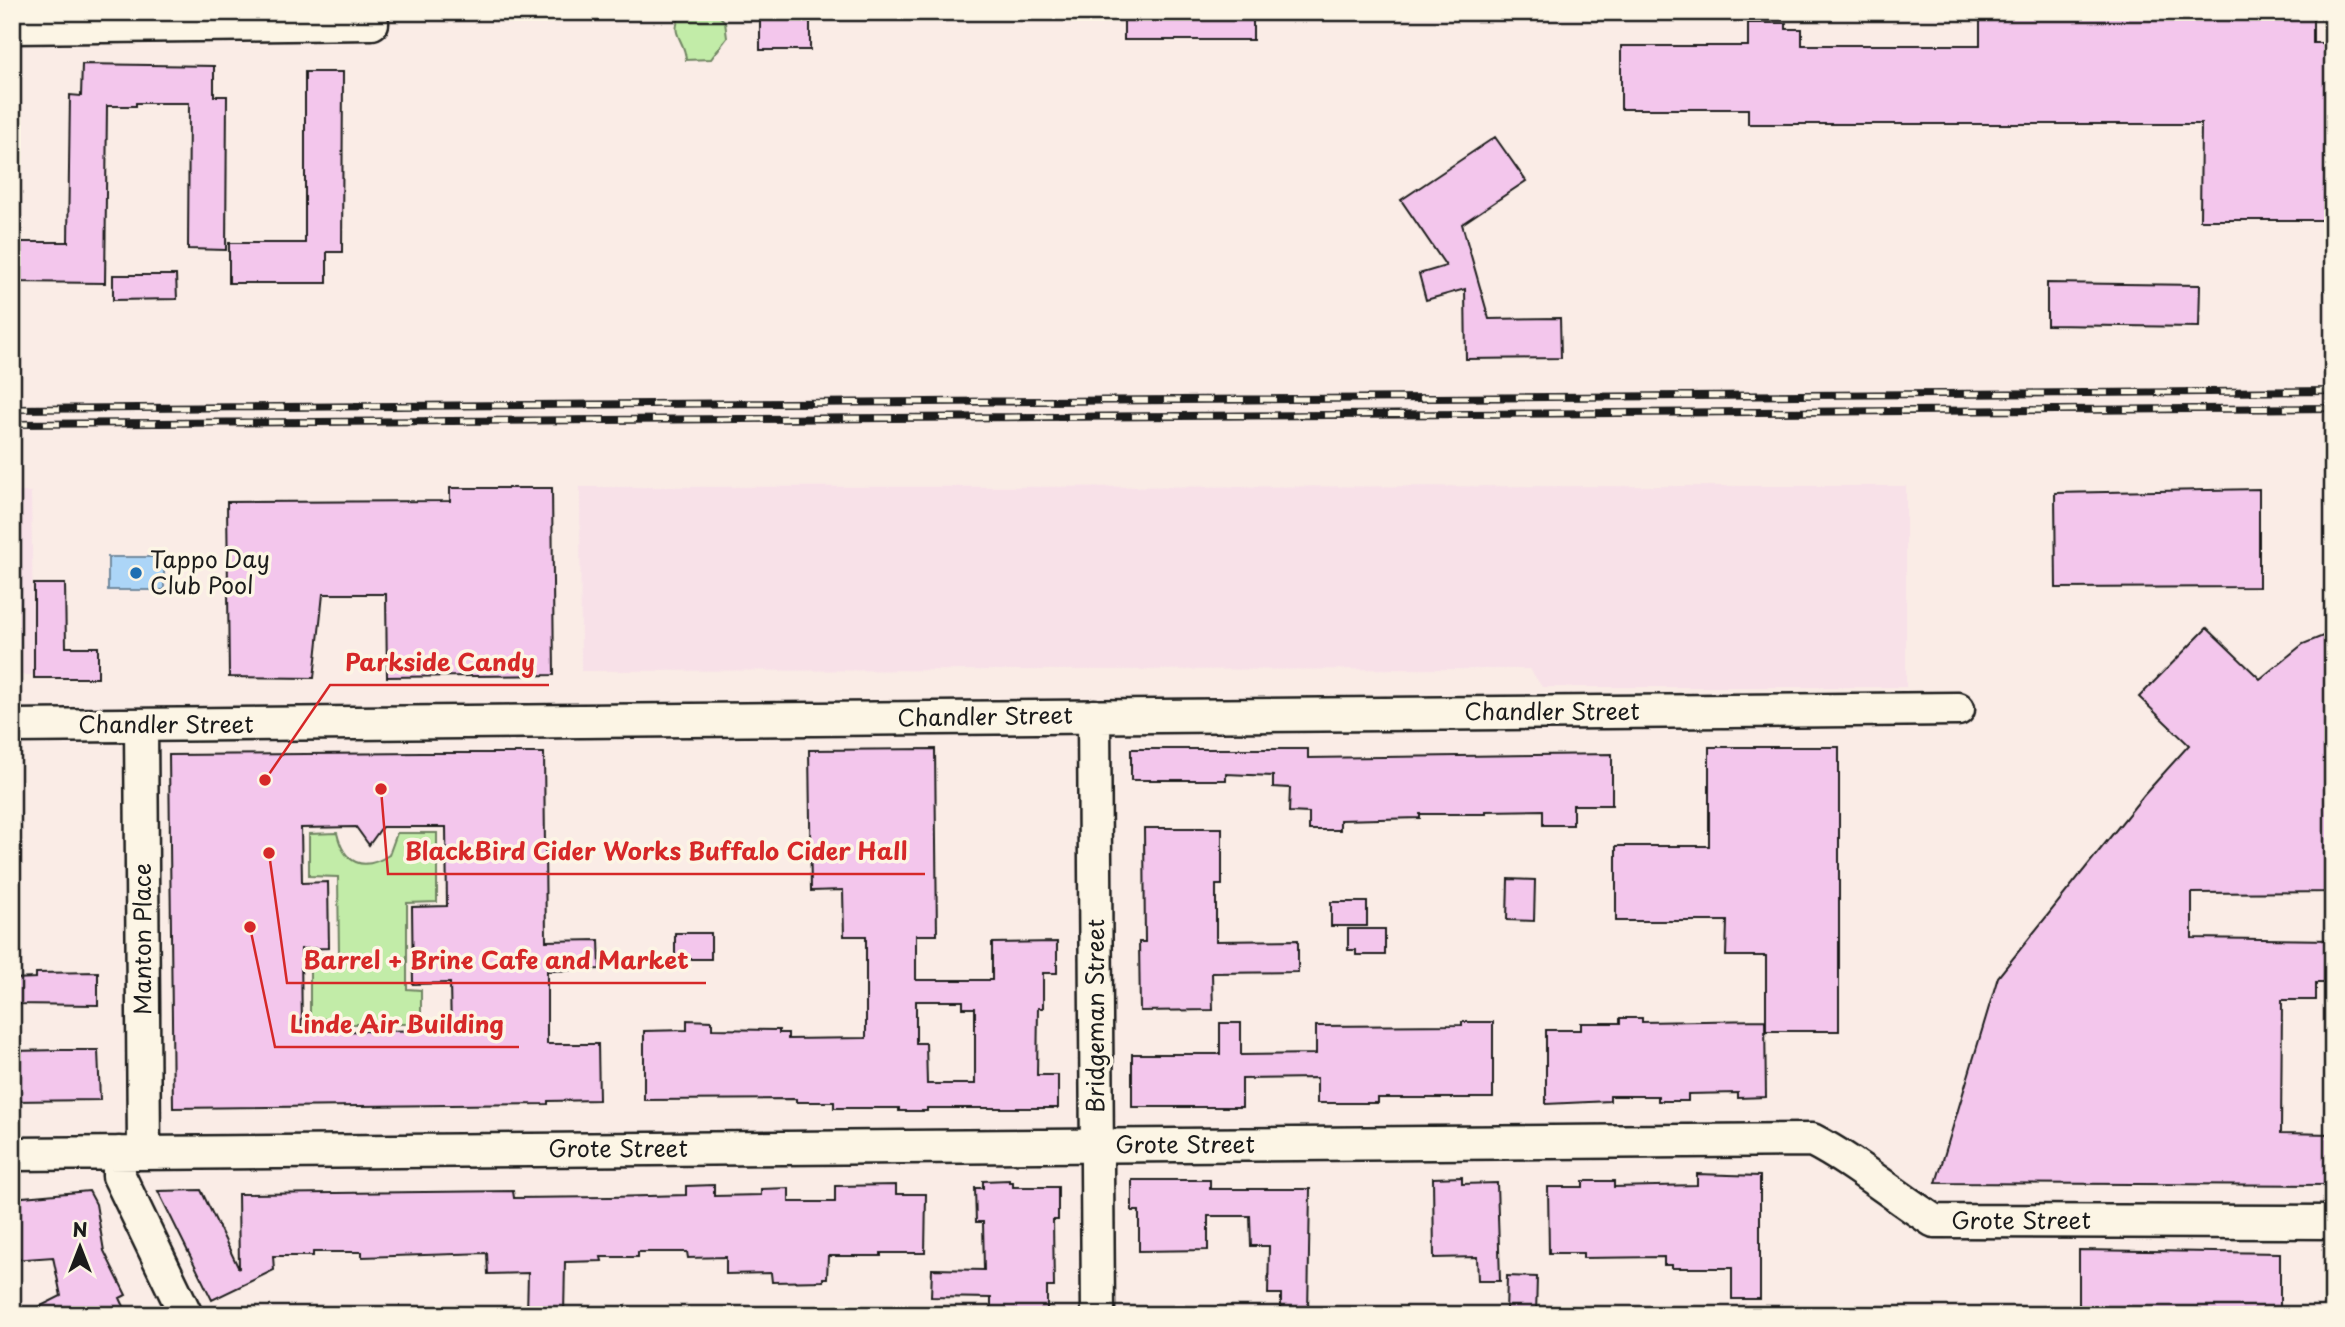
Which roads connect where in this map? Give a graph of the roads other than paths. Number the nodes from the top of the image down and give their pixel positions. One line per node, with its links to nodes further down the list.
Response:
1 (194, 19): 2 (street); 3 (street)
2 (372, 23)
3 (12, 27)
4 (1958, 709): 5 (street, Chandler Street)
5 (1094, 716): 6 (street, Chandler Street); 8 (street, Bridgeman Street)
6 (141, 725): 7 (street, Chandler Street); 9 (street, Manton Place)
7 (12, 726)
8 (1097, 1146): 9 (street, Grote Street); 11 (street, Grote Street); 13 (street, Bridgeman Street)
9 (132, 1153): 10 (street, Grote Street); 12 (street, Manton Place)
10 (12, 1154)
11 (2333, 1222)
12 (186, 1315)
13 (1098, 1315)

